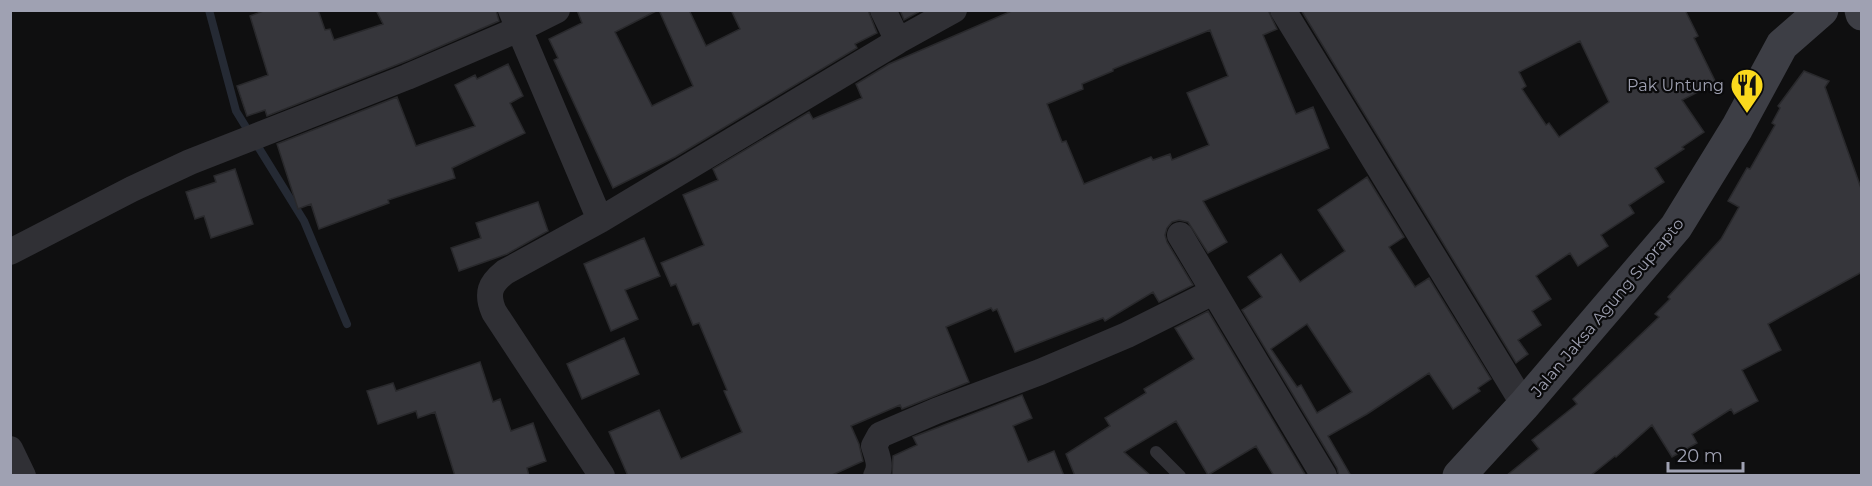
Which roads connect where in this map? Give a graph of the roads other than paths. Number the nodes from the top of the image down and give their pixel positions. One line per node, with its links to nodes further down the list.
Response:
1 (557, 10): 7 (street)
2 (883, 10): 8 (street)
3 (954, 10): 8 (street)
4 (1283, 10): 14 (street)
5 (1790, 10): 9 (main road)
6 (1822, 10): 9 (main road, Jalan Jaksa Agung Suprapto)
7 (515, 20): 10 (street); 12 (street)
8 (897, 41): 10 (street)
9 (1782, 45): 14 (main road, Jalan Jaksa Agung Suprapto)
10 (600, 220): 18 (street)
11 (1180, 235): 13 (street)
12 (10, 252)
13 (1213, 292): 19 (street); 21 (street)
14 (1524, 405): 22 (main road, Jalan Jaksa Agung Suprapto)
15 (10, 449): 17 (street)
16 (1156, 452): 20 (lane)
17 (24, 476)
18 (602, 476)
19 (876, 476)
20 (1180, 476)
21 (1324, 476)
22 (1459, 476)

